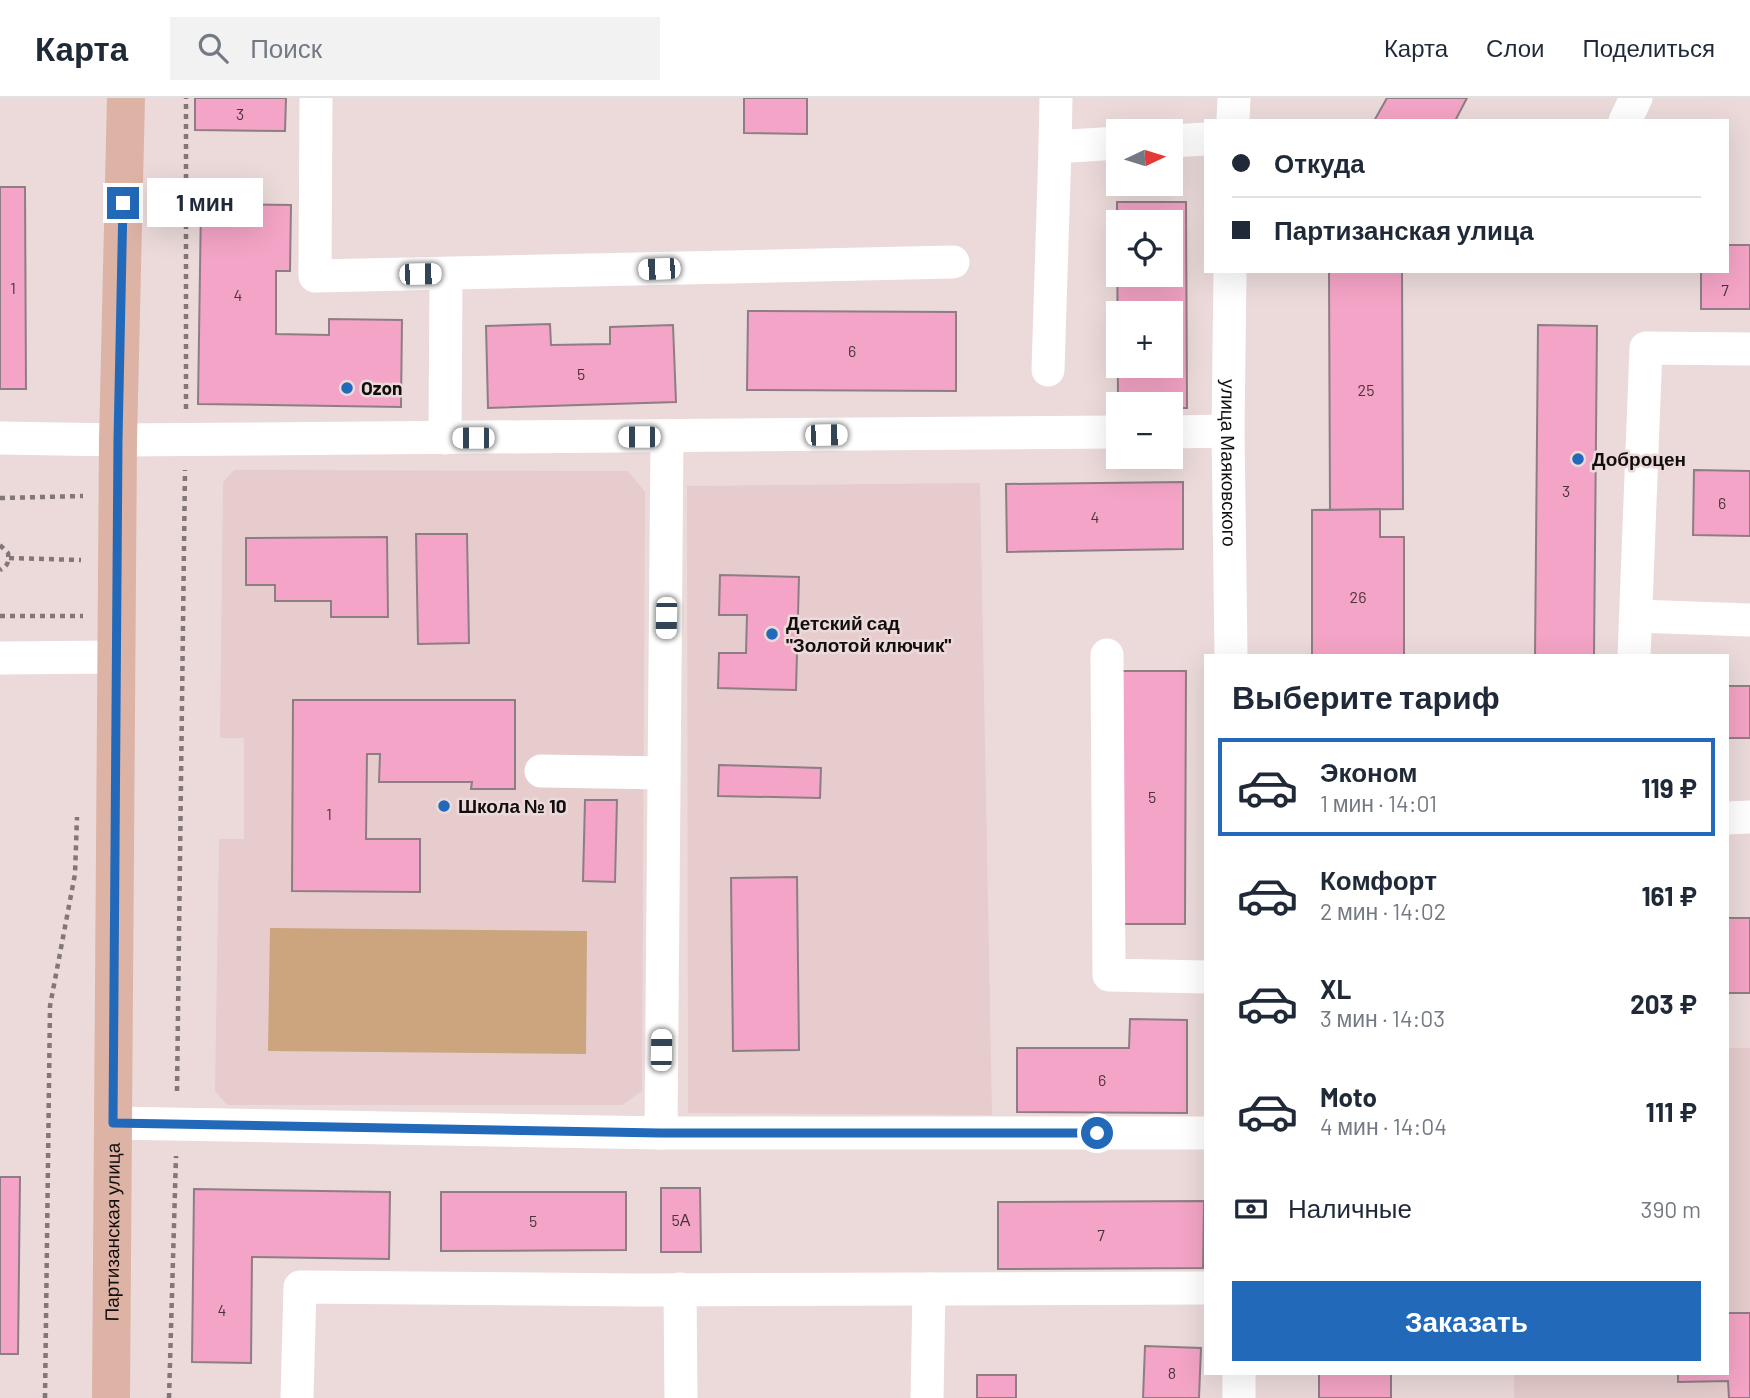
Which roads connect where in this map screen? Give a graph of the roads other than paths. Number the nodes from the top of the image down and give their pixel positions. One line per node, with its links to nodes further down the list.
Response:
1 (126, 98): 23 (main road, Партизанская улица)
2 (316, 98): 14 (street)
3 (1056, 98): 11 (street)
4 (1234, 98): 6 (street)
5 (1636, 98): 7 (street)
6 (1233, 119)
7 (1626, 119)
8 (1204, 139): 9 (street)
9 (1183, 140)
10 (1106, 144): 11 (street)
11 (1055, 147): 16 (street)
12 (953, 262): 14 (street)
13 (1230, 273): 17 (street, улица Маяковского)
14 (446, 274): 22 (street)
15 (1750, 349): 24 (street)
16 (1048, 370)
17 (1228, 431): 19 (street); 26 (street, улица Маяковского)
18 (1106, 432): 20 (street)
19 (1183, 432)
20 (667, 437): 22 (street); 32 (street)
21 (0, 438): 23 (street)
22 (445, 438): 23 (street)
23 (100, 440): 29 (main road, Партизанская улица)
24 (1636, 616): 25 (street); 27 (street)
25 (1750, 620)
26 (1231, 654)
27 (1634, 654)
28 (1107, 655): 35 (street)
29 (98, 657): 30 (street); 36 (main road, Партизанская улица)
30 (0, 658)
31 (541, 771): 32 (street)
32 (664, 773): 37 (street)
33 (1750, 817): 34 (street)
34 (1729, 818)
35 (1204, 977)
36 (113, 1123): 37 (street); 43 (main road, Партизанская улица)
37 (660, 1133): 38 (street)
38 (1204, 1133)
39 (1204, 1288): 41 (street)
40 (680, 1289): 41 (street); 44 (street); 45 (street)
41 (929, 1289): 46 (street)
42 (1239, 1375): 47 (street)
43 (111, 1398)
44 (297, 1398)
45 (681, 1398)
46 (927, 1398)
47 (1238, 1398)

